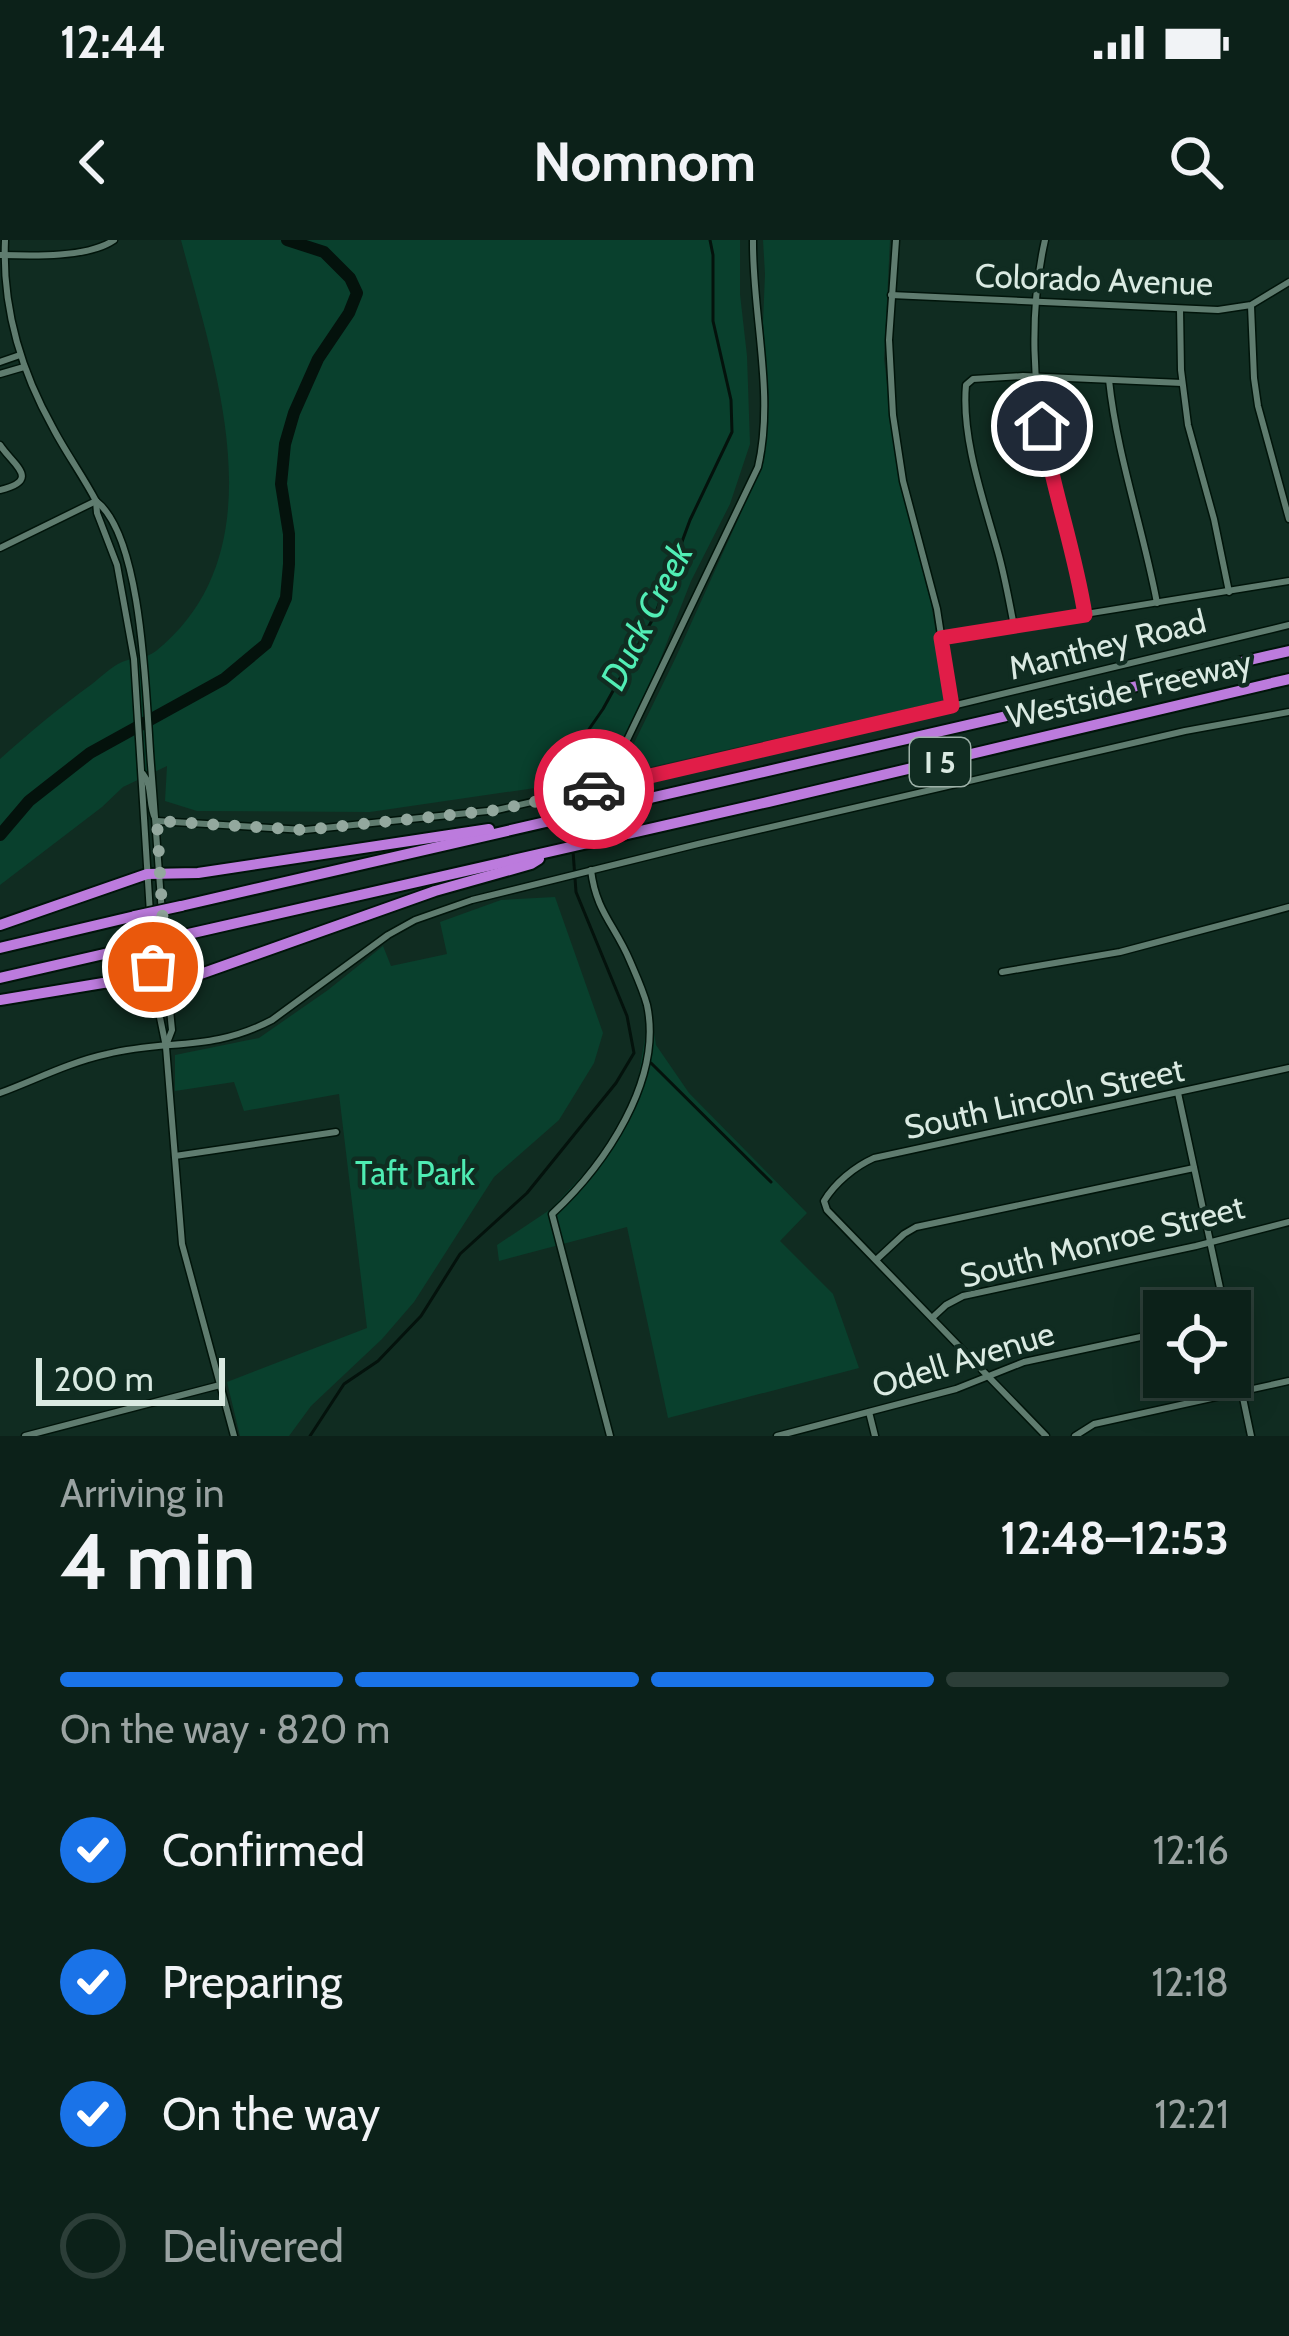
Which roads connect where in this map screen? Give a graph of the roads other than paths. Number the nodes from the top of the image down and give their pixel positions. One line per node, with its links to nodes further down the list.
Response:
1 (5, 240): 6 (street)
2 (114, 240): 6 (street)
3 (753, 240): 36 (street)
4 (896, 240): 8 (street)
5 (1045, 240): 9 (street)
6 (2, 255): 12 (street)
7 (1289, 282): 10 (street, Colorado Avenue)
8 (891, 295): 9 (street, Colorado Avenue); 30 (street)
9 (1036, 302): 11 (street, Colorado Avenue); 16 (street)
10 (1250, 305): 11 (street, Colorado Avenue); 22 (street)
11 (1180, 309): 18 (street)
12 (20, 356): 13 (street); 14 (street)
13 (0, 362)
14 (24, 367): 15 (street); 21 (street)
15 (0, 374)
16 (1036, 376): 17 (street); 27 (street); 29 (street)
17 (1109, 380): 18 (street); 26 (street)
18 (1182, 383): 25 (street)
19 (0, 445): 20 (street)
20 (0, 490)
21 (96, 501): 23 (street); 35 (street); 37 (street)
22 (1289, 520)
23 (0, 548)
24 (1289, 581): 25 (street)
25 (1229, 592): 26 (street)
26 (1157, 603): 27 (street)
27 (1085, 615): 29 (street)
28 (1289, 625): 33 (street, Manthey Road)
29 (1014, 626): 30 (street)
30 (941, 638): 33 (street)
31 (1287, 652): 38 (highway, Westside Freeway / I 5)
32 (1288, 680): 39 (highway, Westside Freeway / I 5)
33 (952, 706): 36 (street, Manthey Road)
34 (1289, 713): 40 (street)
35 (142, 772): 37 (street); 41 (street)
36 (617, 783): 37 (street, Manthey Road)
37 (157, 821): 41 (street)
38 (515, 830): 41 (highway); 44 (highway, Westside Freeway / I 5, bridge)
39 (550, 852): 46 (highway, Westside Freeway / I 5, bridge); 47 (highway)
40 (588, 870): 49 (street); 71 (street)
41 (153, 873): 43 (highway); 47 (street)
42 (1289, 907): 45 (street)
43 (0, 925)
44 (0, 947)
45 (1002, 972)
46 (0, 978)
47 (160, 978): 48 (highway); 49 (street); 49 (street)
48 (0, 1000)
49 (166, 1047): 51 (street); 54 (street)
50 (1289, 1067): 52 (street, South Lincoln Street)
51 (0, 1093)
52 (1178, 1094): 55 (street); 58 (street, South Lincoln Street)
53 (336, 1132): 54 (street)
54 (175, 1156): 64 (street)
55 (1194, 1168): 57 (street); 58 (street)
56 (1289, 1222): 57 (street, South Monroe Street)
57 (1210, 1243): 59 (street); 60 (street, South Monroe Street)
58 (875, 1260): 60 (street)
59 (1220, 1290)
60 (932, 1318): 62 (street)
61 (1143, 1336): 62 (street, Odell Avenue)
62 (989, 1377): 68 (street, Odell Avenue); 74 (street)
63 (1289, 1381): 65 (street)
64 (220, 1385): 69 (street); 70 (street)
65 (1251, 1390)
66 (1214, 1398): 75 (street)
67 (1243, 1398): 76 (street)
68 (869, 1412): 72 (street, Odell Avenue); 73 (street)
69 (25, 1436)
70 (234, 1436)
71 (610, 1436)
72 (777, 1436)
73 (875, 1436)
74 (1046, 1436)
75 (1075, 1436)
76 (1251, 1436)

